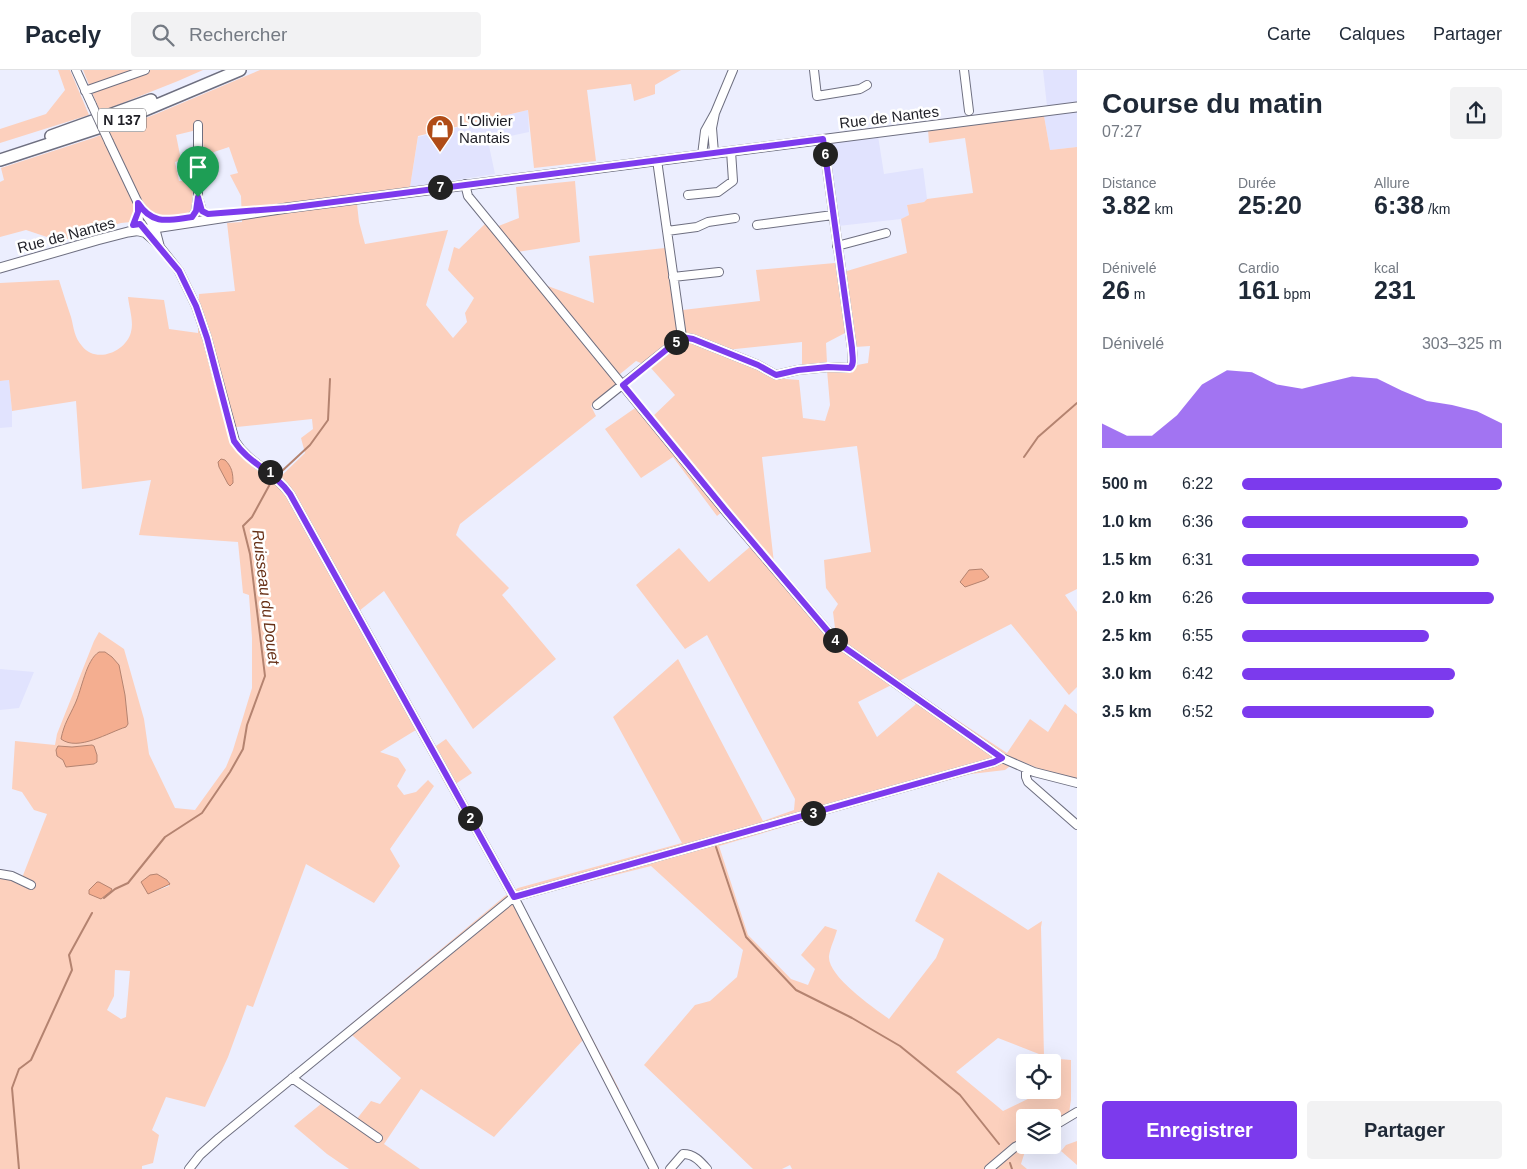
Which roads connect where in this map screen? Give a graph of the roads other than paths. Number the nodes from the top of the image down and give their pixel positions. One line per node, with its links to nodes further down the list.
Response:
1 (76, 70): 9 (street)
2 (145, 70): 9 (street)
3 (222, 70): 16 (highway, N 137)
4 (240, 70): 19 (highway, N 137)
5 (734, 70): 12 (street)
6 (814, 70): 8 (street)
7 (964, 70): 11 (street)
8 (867, 85)
9 (86, 91): 23 (street, bridge)
10 (1077, 106): 14 (main road, Rue de Nantes)
11 (969, 110)
12 (715, 113): 17 (street); 18 (street)
13 (198, 124): 24 (street)
14 (823, 139): 15 (main road, Rue de Nantes); 25 (street)
15 (731, 151): 17 (main road, Rue de Nantes); 22 (street)
16 (0, 152)
17 (714, 153): 18 (main road, Rue de Nantes)
18 (702, 155): 20 (main road, Rue de Nantes)
19 (0, 160)
20 (657, 160): 21 (main road, Rue de Nantes); 30 (street)
21 (465, 184): 24 (main road, Rue de Nantes); 39 (street)
22 (688, 195)
23 (141, 212): 27 (street); 29 (street); 29 (street)
24 (199, 215): 27 (main road, Rue de Nantes); 27 (main road, Rue de Nantes); 29 (main road)
25 (833, 215): 28 (street); 33 (street)
26 (735, 218): 30 (street)
27 (167, 224): 29 (main road, Rue de Nantes); 32 (street)
28 (757, 225)
29 (145, 226): 32 (street); 32 (street); 34 (main road, Rue de Nantes); 34 (main road)
30 (667, 231): 37 (street)
31 (886, 233): 33 (street)
32 (155, 239): 47 (street)
33 (837, 246): 38 (street)
34 (20, 261): 35 (main road, Rue de Nantes)
35 (0, 268)
36 (720, 272): 37 (street)
37 (673, 277): 38 (street)
38 (682, 337): 39 (street)
39 (623, 385): 40 (street); 41 (street)
40 (597, 405)
41 (1002, 758): 42 (street); 47 (street)
42 (1026, 769): 43 (street); 44 (street)
43 (1077, 783)
44 (1077, 825)
45 (0, 874): 46 (street)
46 (30, 885)
47 (514, 897): 48 (street); 54 (street)
48 (292, 1078): 51 (street); 53 (street)
49 (1077, 1112): 50 (street)
50 (1061, 1122)
51 (378, 1138)
52 (1016, 1146): 57 (street)
53 (192, 1165)
54 (654, 1169)
55 (670, 1169): 56 (street)
56 (707, 1169)
57 (989, 1169)

